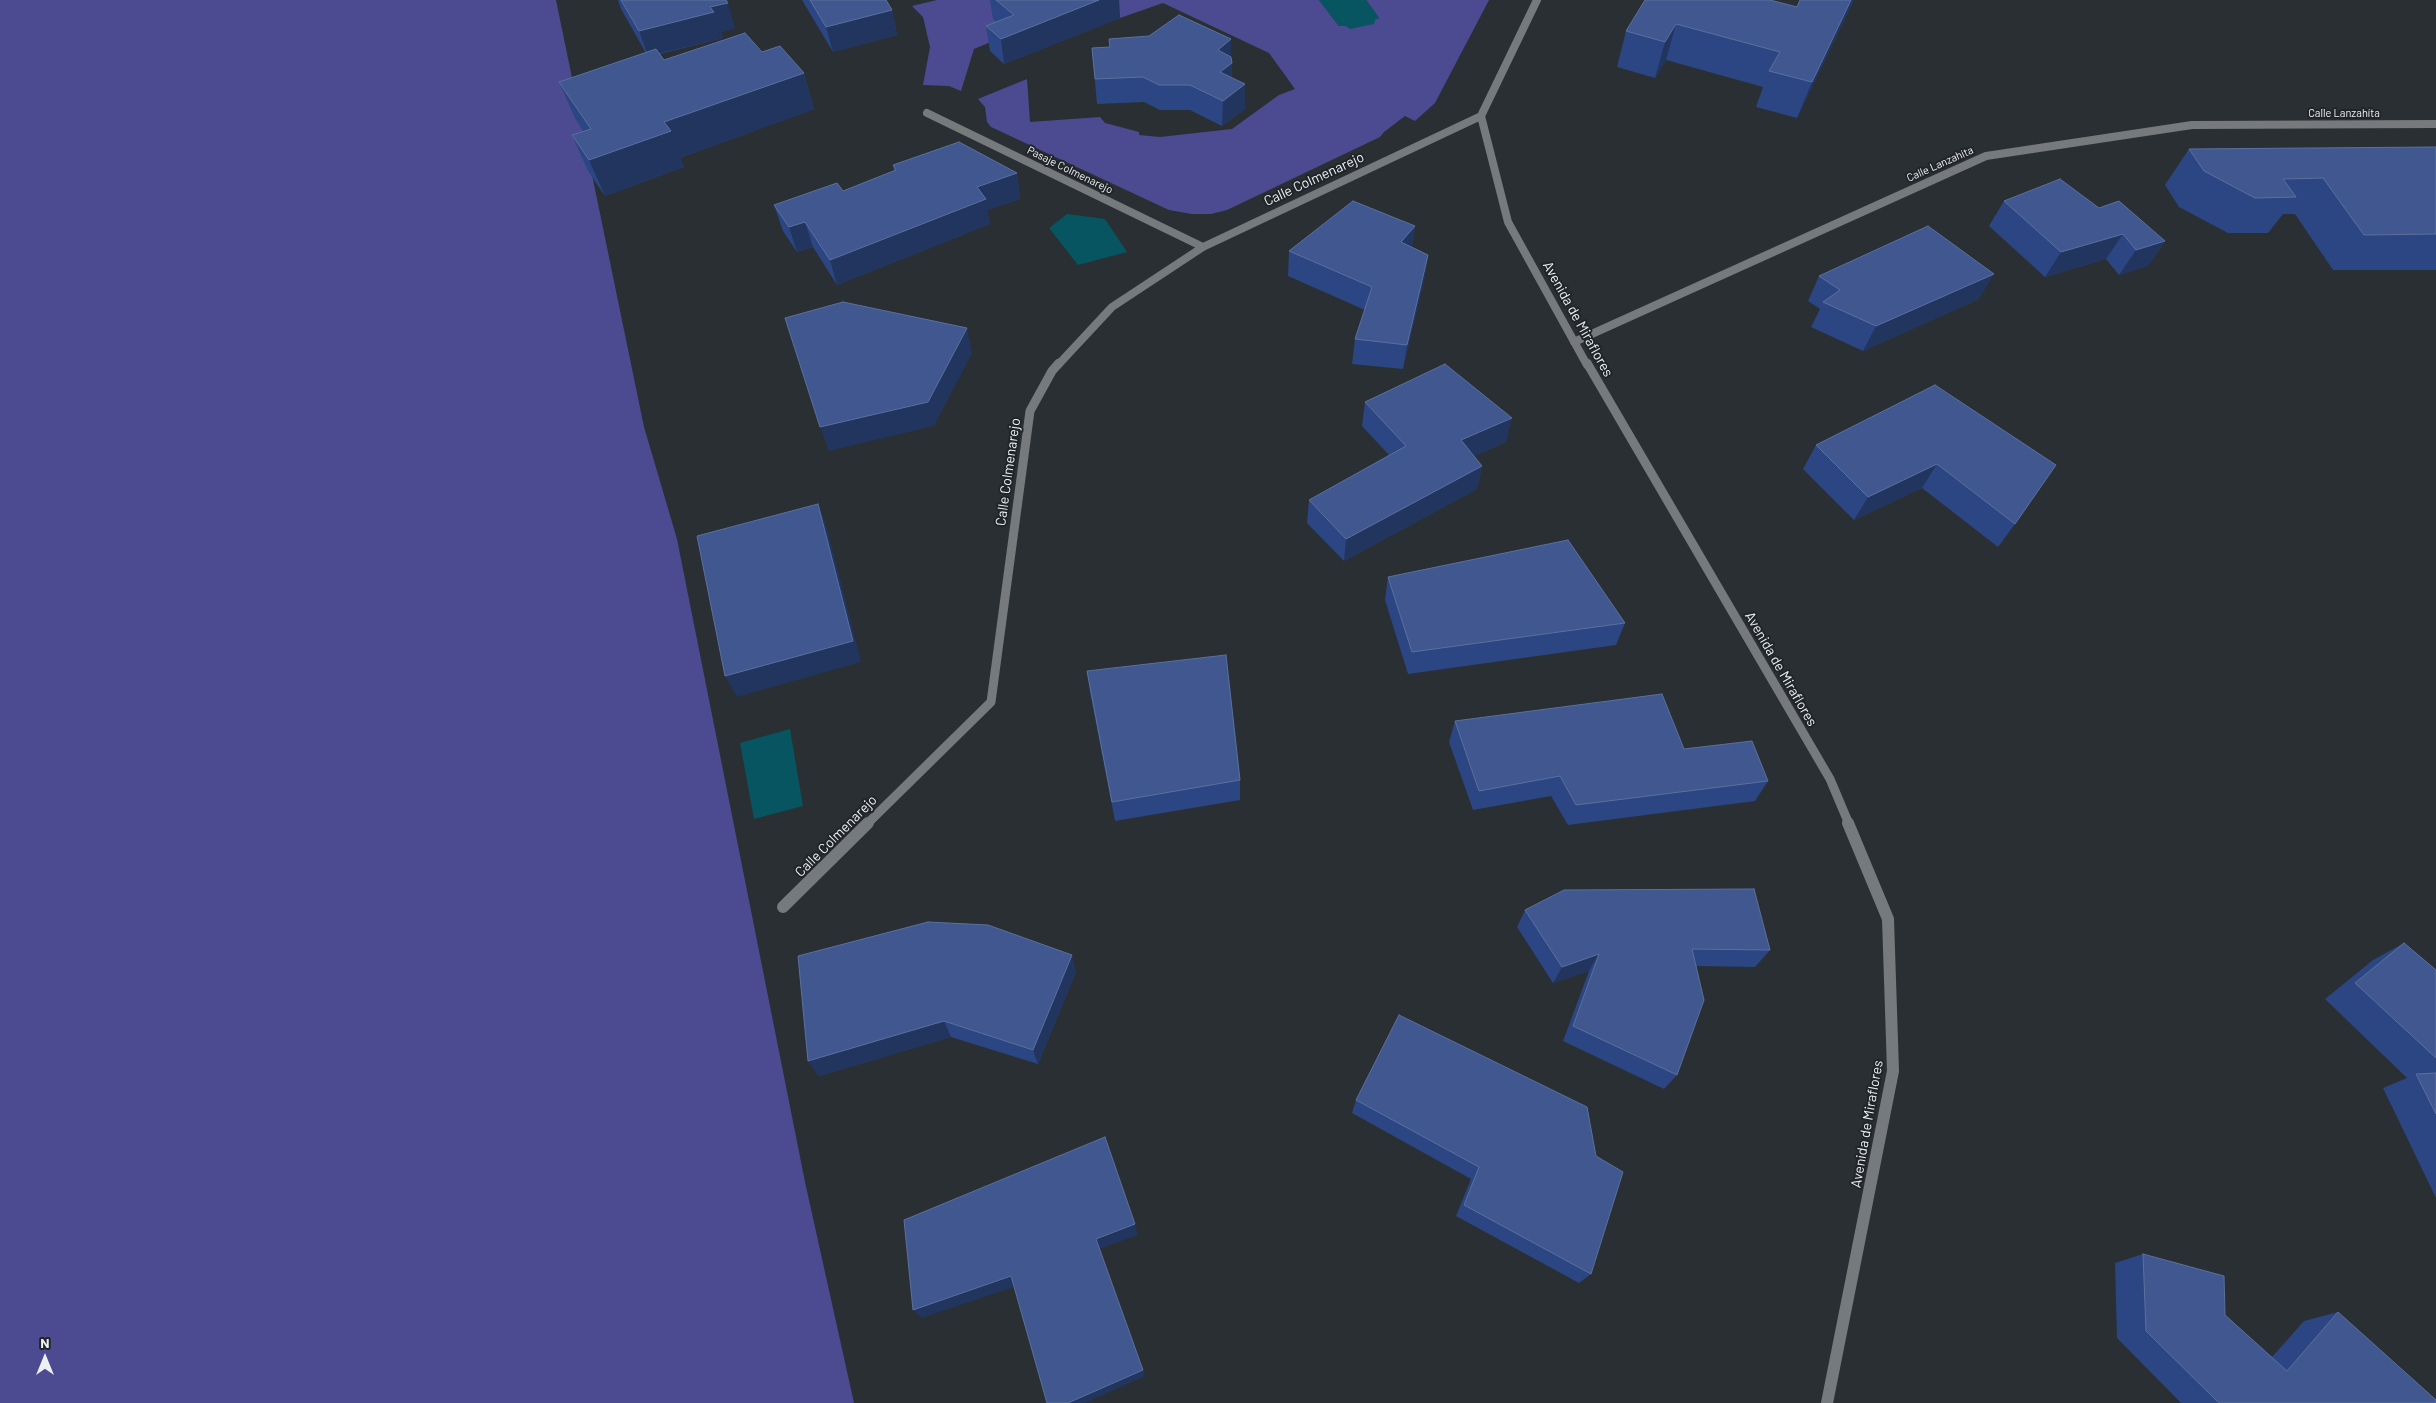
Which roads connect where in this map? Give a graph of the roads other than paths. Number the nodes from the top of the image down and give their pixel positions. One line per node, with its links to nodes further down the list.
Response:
1 (1537, 0): 3 (street)
2 (927, 113): 5 (street, Pasaje Colmenarejo)
3 (1481, 116): 5 (street, Calle Colmenarejo); 6 (street, Avenida de Miraflores)
4 (2436, 124): 6 (street, Calle Lanzahíta)
5 (1203, 247): 7 (street, Calle Colmenarejo)
6 (1574, 342): 8 (street, Avenida de Miraflores)
7 (783, 907)
8 (1828, 1403)

